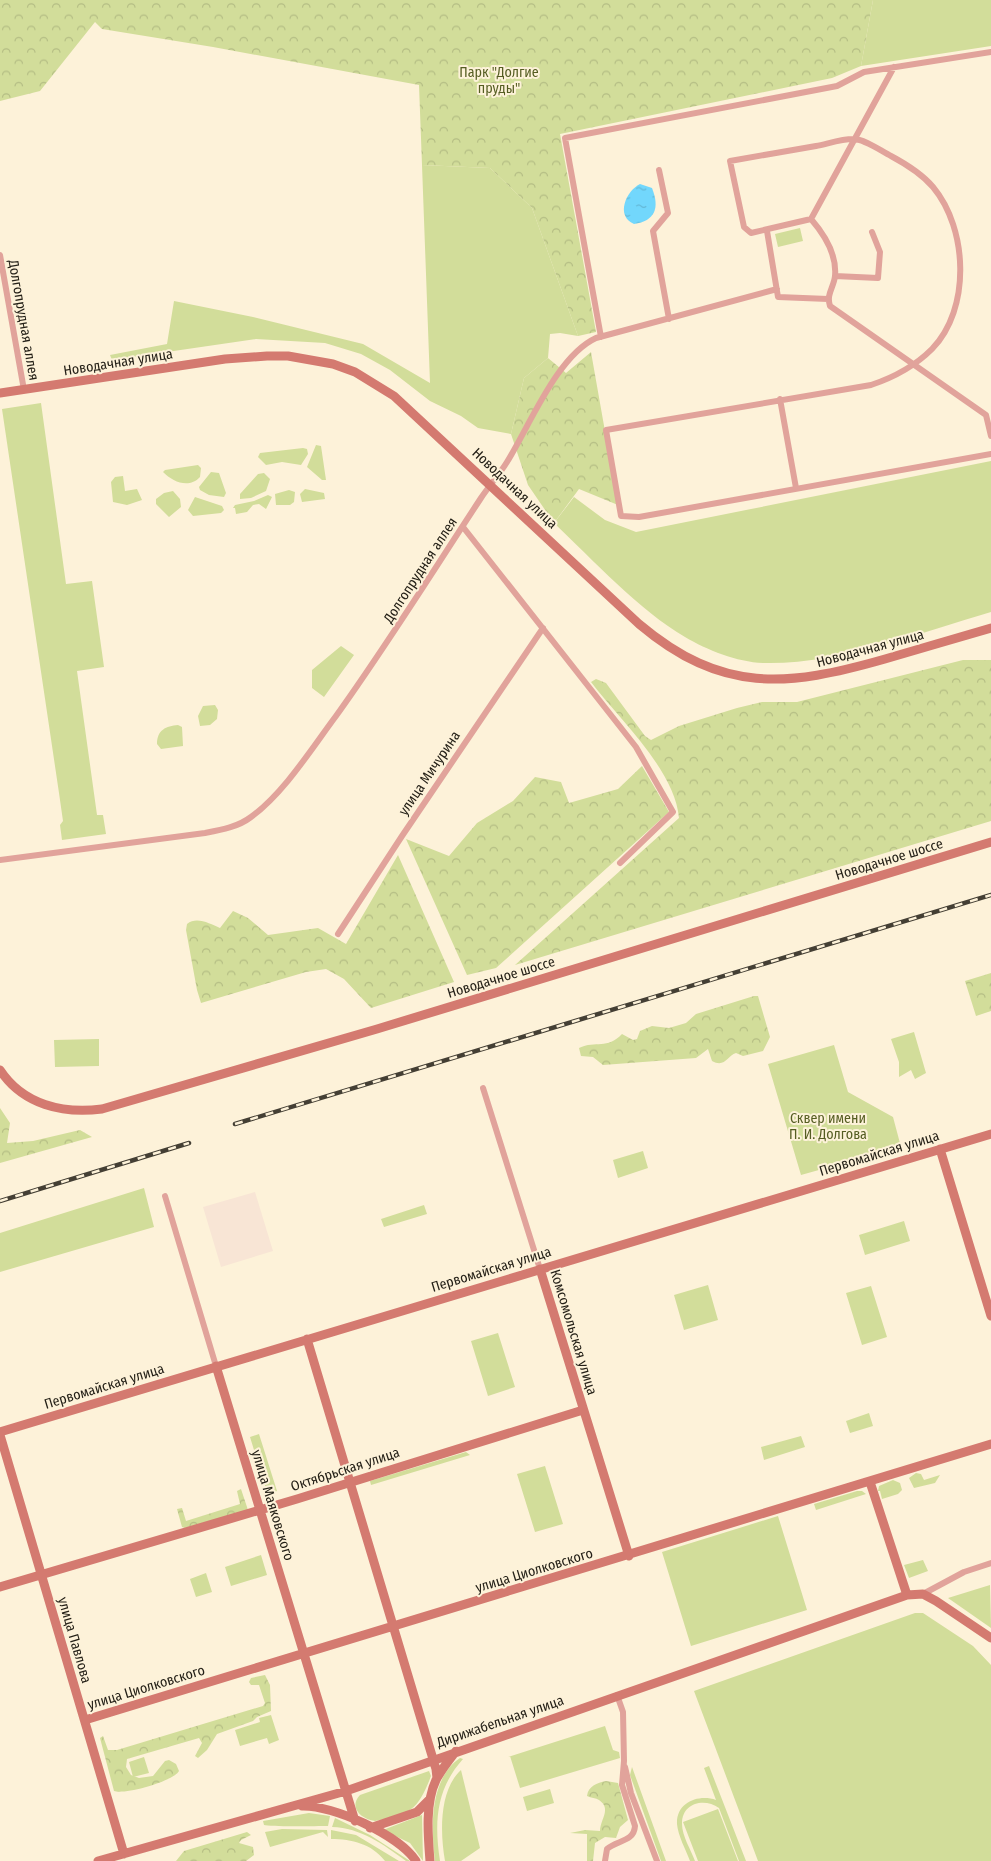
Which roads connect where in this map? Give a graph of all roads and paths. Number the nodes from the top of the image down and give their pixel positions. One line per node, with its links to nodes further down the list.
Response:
1 (991, 52): 2 (street)
2 (894, 67): 3 (street); 13 (street)
3 (854, 139): 5 (street); 6 (street); 14 (street)
4 (659, 170): 12 (street)
5 (811, 220): 6 (street); 9 (street)
6 (767, 231): 10 (street)
7 (872, 232): 9 (street)
8 (0, 255): 15 (street, Долгопрудная аллея)
9 (835, 276): 11 (street)
10 (777, 289): 11 (street); 12 (street, Долгопрудная аллея)
11 (828, 299): 14 (street)
12 (669, 318): 13 (street, Долгопрудная аллея)
13 (599, 338): 20 (street, Долгопрудная аллея)
14 (915, 364): 17 (street); 18 (street)
15 (24, 390): 16 (street, Новодачная улица); 20 (street, Новодачная улица)
16 (0, 394)
17 (780, 399): 21 (street); 21 (street)
18 (991, 436)
19 (991, 454): 21 (street)
20 (491, 485): 22 (street, Долгопрудная аллея); 24 (street, Новодачная улица)
21 (796, 488)
22 (463, 527): 23 (street); 26 (street, Долгопрудная аллея)
23 (543, 628): 27 (street); 28 (street, улица Мичурина)
24 (991, 628)
25 (991, 842): 29 (street, Новодачное шоссе)
26 (0, 860)
27 (620, 863)
28 (338, 934)
29 (0, 1070)
30 (483, 1088): 34 (street, Комсомольская улица)
31 (991, 1134): 32 (street, Первомайская улица)
32 (940, 1149): 34 (street, Первомайская улица); 35 (street)
33 (165, 1196): 37 (street, улица Маяковского)
34 (540, 1269): 36 (street, Первомайская улица); 38 (street, Комсомольская улица)
35 (991, 1316)
36 (307, 1339): 37 (street, Первомайская улица); 42 (street)
37 (216, 1366): 39 (street, Первомайская улица); 43 (street, улица Маяковского)
38 (584, 1410): 42 (street, Октябрьская улица); 44 (street, Комсомольская улица)
39 (0, 1433): 46 (street, улица Павлова)
40 (991, 1444): 41 (street, улица Циолковского)
41 (870, 1482): 44 (street, улица Циолковского); 49 (street)
42 (349, 1483): 43 (street, Октябрьская улица); 50 (street)
43 (260, 1510): 46 (street, Октябрьская улица); 52 (street, улица Маяковского)
44 (629, 1556): 50 (street, улица Циолковского)
45 (991, 1563): 48 (street)
46 (42, 1575): 47 (street, Октябрьская улица); 54 (street, улица Павлова)
47 (0, 1587)
48 (922, 1594): 49 (street, Дирижабельная улица); 51 (street)
49 (907, 1595): 53 (street, Дирижабельная улица)
50 (392, 1628): 52 (street, улица Циолковского); 56 (street)
51 (991, 1638)
52 (304, 1655): 54 (street, улица Циолковского); 59 (street, улица Маяковского)
53 (617, 1695): 55 (street, Дирижабельная улица); 57 (street)
54 (84, 1720): 64 (street, улица Павлова)
55 (456, 1750): 56 (street, Дирижабельная улица); 58 (street)
56 (432, 1759): 58 (street); 59 (street, Дирижабельная улица)
57 (624, 1764): 68 (street); 69 (street)
58 (436, 1778): 60 (street)
59 (346, 1790): 61 (street, Дирижабельная улица); 62 (street, улица Маяковского)
60 (430, 1799): 63 (street); 67 (street)
61 (285, 1808): 62 (street); 64 (street, Дирижабельная улица)
62 (355, 1821): 63 (street)
63 (370, 1828): 66 (street)
64 (124, 1854): 65 (street, Дирижабельная улица)
65 (98, 1861)
66 (416, 1861)
67 (430, 1861)
68 (605, 1861)
69 (657, 1861)

